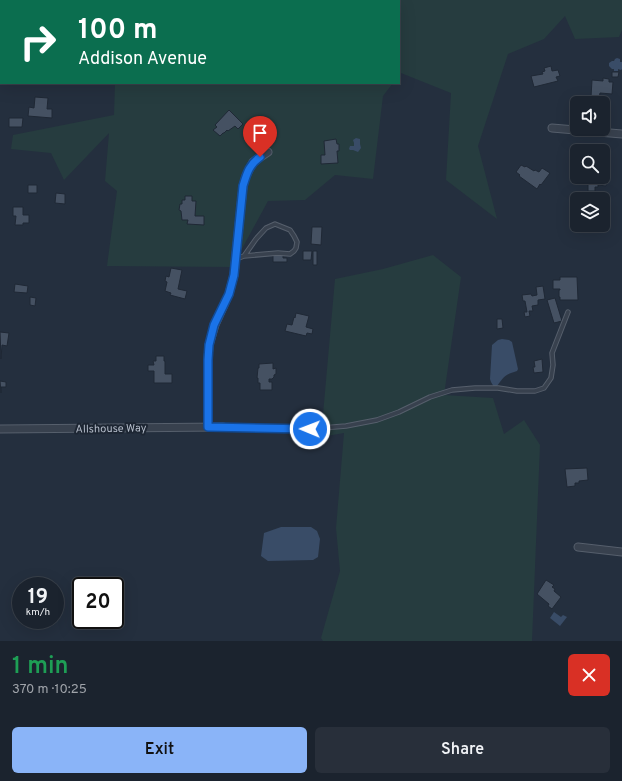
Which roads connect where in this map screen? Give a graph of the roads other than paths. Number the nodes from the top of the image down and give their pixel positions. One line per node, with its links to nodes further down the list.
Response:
1 (552, 128): 2 (street)
2 (622, 134)
3 (268, 152): 5 (street)
4 (244, 256): 4 (lane); 5 (lane)
5 (236, 259): 7 (street)
6 (568, 312): 8 (lane)
7 (208, 427): 8 (street, Allshouse Way); 9 (street, Allshouse Way)
8 (223, 427)
9 (0, 429)
10 (578, 548): 11 (street)
11 (622, 552)

